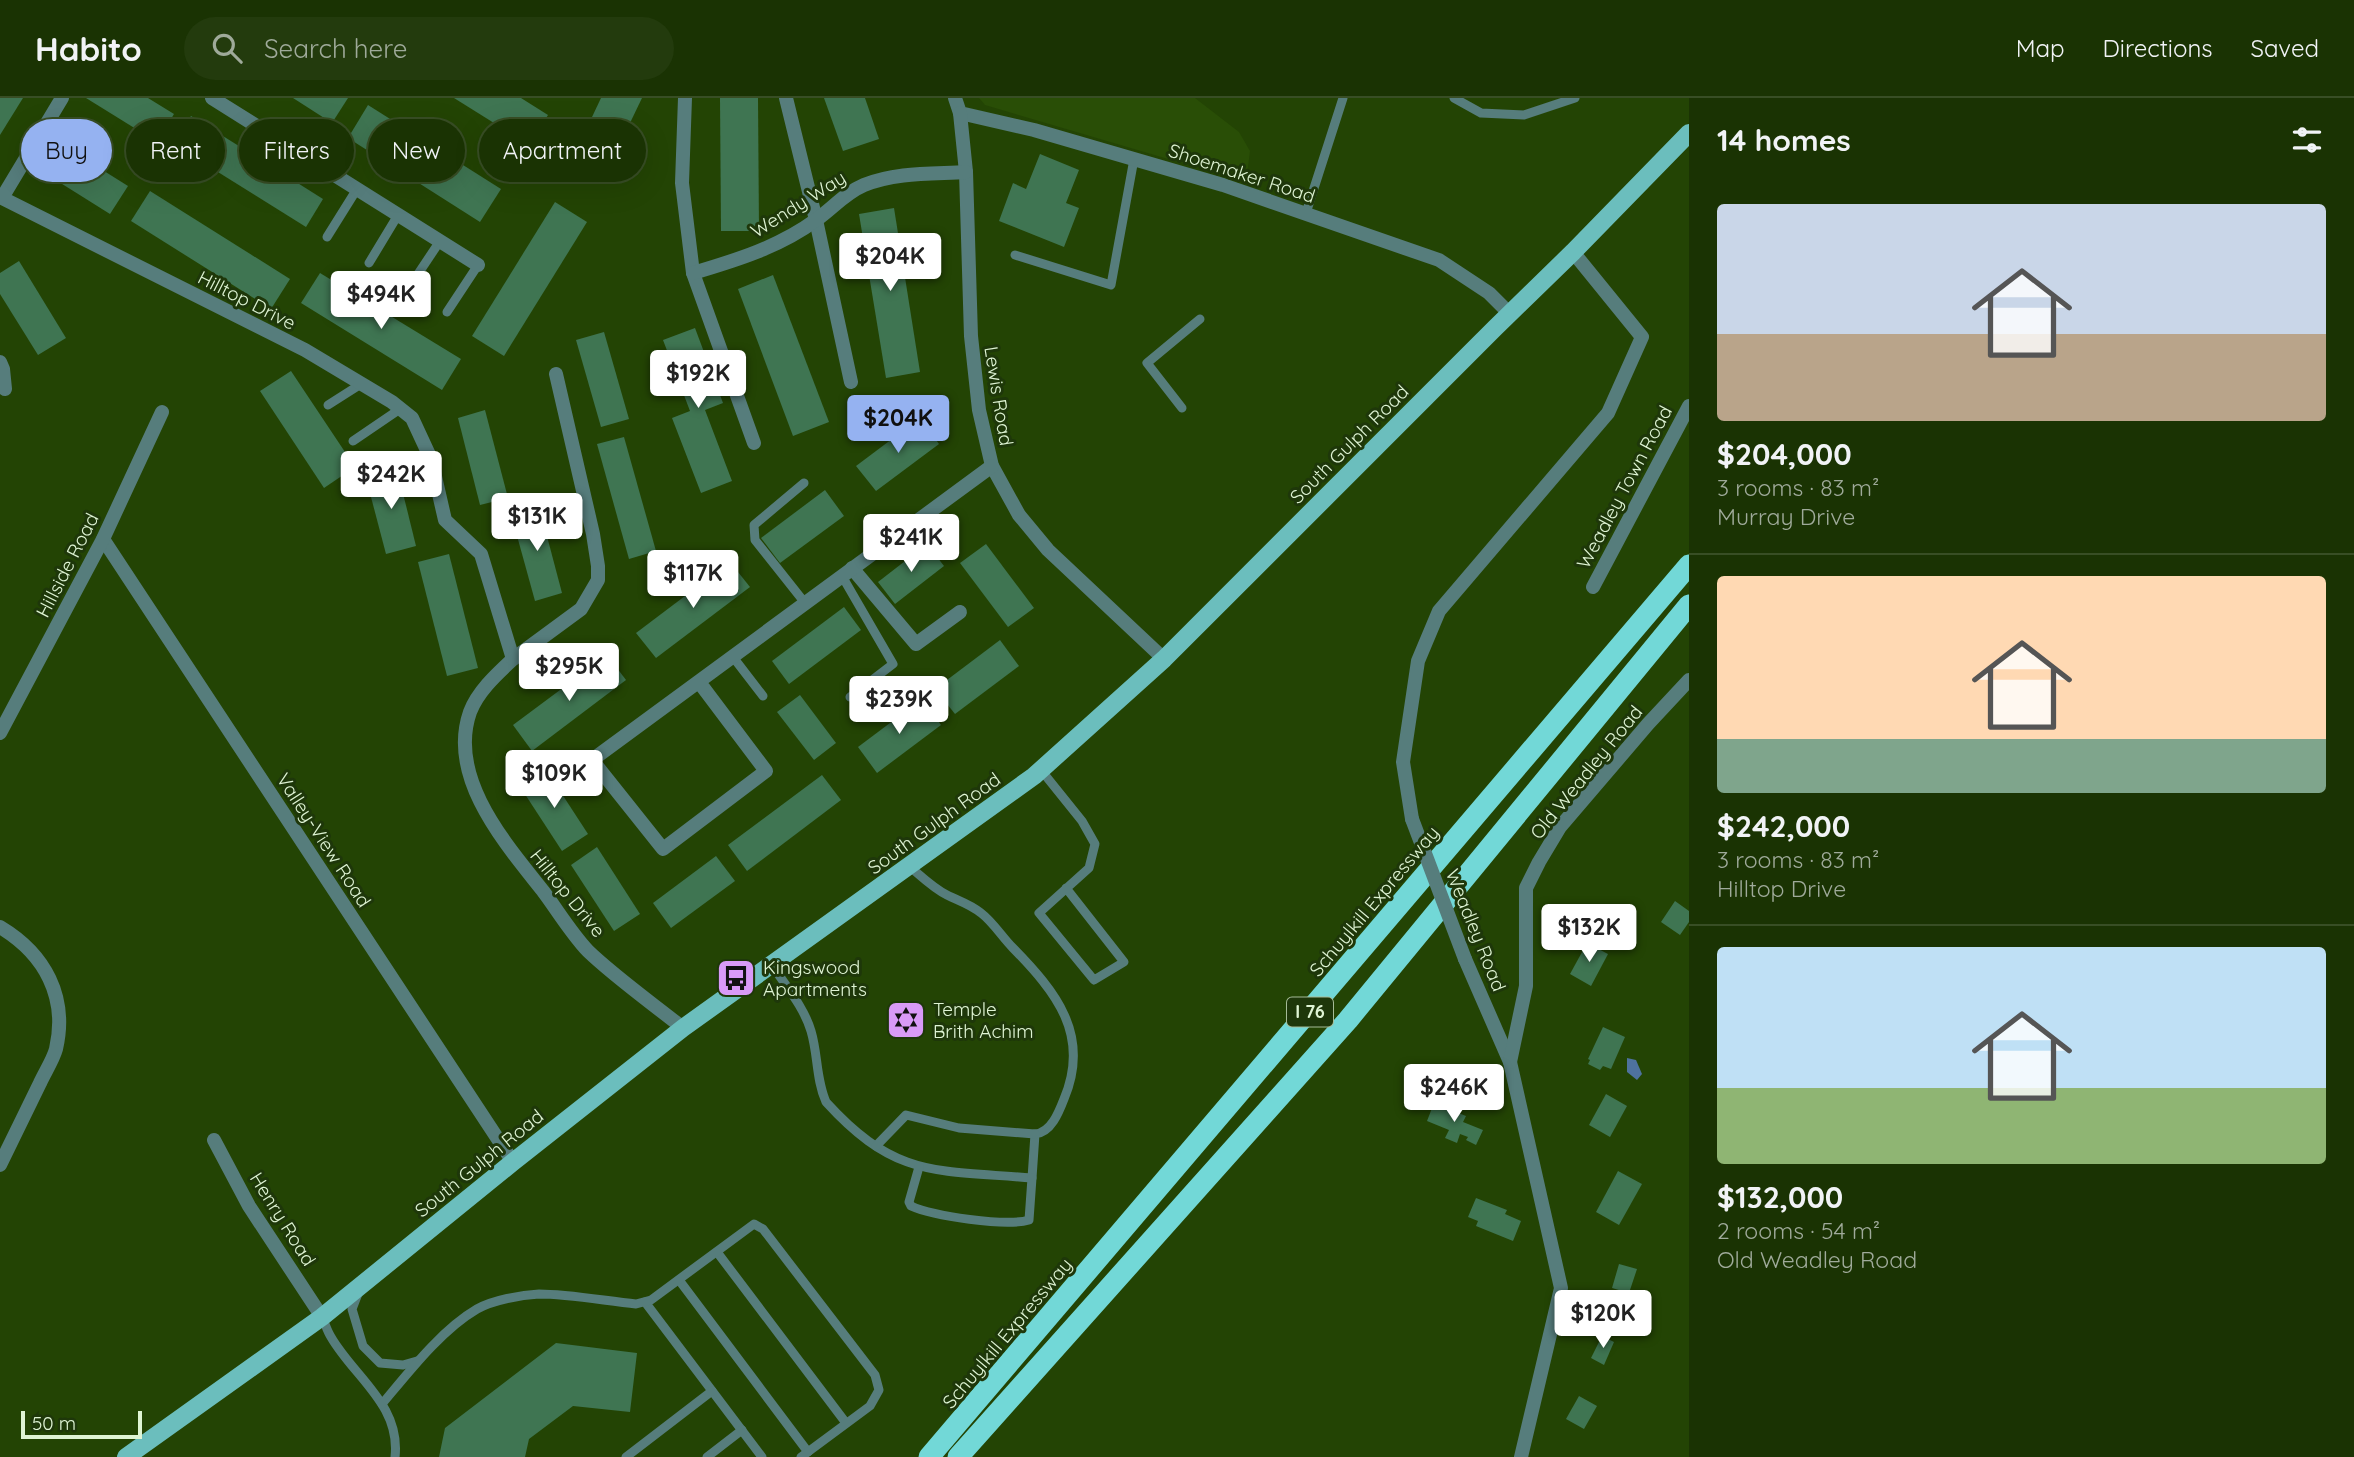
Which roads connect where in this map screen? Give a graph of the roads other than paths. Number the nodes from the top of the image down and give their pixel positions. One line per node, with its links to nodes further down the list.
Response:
1 (62, 98): 31 (street, Hilltop Drive)
2 (212, 98): 13 (street)
3 (685, 98): 23 (street)
4 (786, 98): 16 (street)
5 (956, 98): 9 (street)
6 (1343, 98): 14 (lane)
7 (1454, 98): 8 (lane)
8 (1575, 98)
9 (960, 113): 11 (street, Shoemaker Road); 12 (street, Lewis Road)
10 (1687, 140): 19 (main road, South Gulph Road)
11 (1134, 159): 14 (street, Shoemaker Road); 20 (lane)
12 (966, 172): 16 (street, Wendy Way); 40 (street, Lewis Road)
13 (357, 189): 15 (street); 17 (lane)
14 (1307, 213): 26 (street, Shoemaker Road)
15 (398, 215): 18 (street); 21 (lane)
16 (816, 220): 23 (street, Wendy Way); 30 (street)
17 (327, 237)
18 (440, 241): 22 (street); 24 (lane)
19 (1573, 252): 26 (main road, South Gulph Road); 63 (street, Weadley Road, bridge)
20 (1015, 255)
21 (369, 263)
22 (478, 265): 25 (lane)
23 (693, 272): 39 (street)
24 (410, 286)
25 (447, 312)
26 (1509, 313): 51 (main road, South Gulph Road)
27 (1200, 319): 35 (lane)
28 (0, 362): 32 (street)
29 (556, 374): 50 (street)
30 (851, 382)
31 (361, 384): 33 (lane); 36 (street, Hilltop Drive)
32 (5, 389)
33 (328, 405)
34 (1689, 406): 45 (street, Weadley Town Road)
35 (1182, 408)
36 (400, 409): 38 (lane); 50 (street, Hilltop Drive)
37 (162, 412): 42 (street, Hillside Road)
38 (353, 441)
39 (754, 443)
40 (992, 466): 44 (street); 51 (street, Lewis Road)
41 (804, 483): 46 (lane)
42 (103, 539): 56 (street, Hillside Road); 67 (street, Valley-View Road)
43 (1689, 565): 87 (highway, Schuylkill Expressway / I 76)
44 (847, 572): 46 (street); 48 (street); 55 (lane)
45 (1593, 586)
46 (805, 603): 49 (street)
47 (1689, 605): 88 (highway, I 76)
48 (960, 612)
49 (733, 657): 53 (street); 54 (lane)
50 (513, 659): 62 (street, Hilltop Drive)
51 (1164, 659): 57 (main road, South Gulph Road)
52 (1689, 680): 63 (street, Old Weadley Road)
53 (699, 682): 53 (street)
54 (763, 696)
55 (850, 697)
56 (0, 733)
57 (1041, 770): 58 (main road, South Gulph Road); 59 (lane)
58 (909, 866): 61 (main road, South Gulph Road); 64 (lane)
59 (1066, 888): 59 (lane)
60 (0, 927): 68 (street)
61 (772, 965): 62 (main road, South Gulph Road); 66 (lane)
62 (683, 1028): 67 (main road, South Gulph Road)
63 (1510, 1062): 89 (street, Weadley Road)
64 (1035, 1134): 66 (lane); 70 (lane)
65 (214, 1140): 75 (street, Henry Road)
66 (876, 1146): 69 (lane)
67 (513, 1162): 73 (main road, South Gulph Road)
68 (0, 1165)
69 (919, 1167): 70 (lane); 70 (lane)
70 (1032, 1178)
71 (717, 1252): 72 (lane); 79 (lane); 79 (lane)
72 (679, 1280): 74 (lane); 81 (lane)
73 (360, 1286): 75 (main road, South Gulph Road); 76 (lane)
74 (645, 1302): 76 (lane); 77 (lane)
75 (323, 1317): 78 (lane); 82 (main road, South Gulph Road)
76 (418, 1361): 78 (lane)
77 (712, 1391): 80 (lane); 84 (lane)
78 (382, 1404): 83 (lane)
79 (846, 1423): 81 (lane)
80 (742, 1430): 85 (lane); 86 (lane)
81 (805, 1454)
82 (126, 1457)
83 (395, 1457)
84 (626, 1457)
85 (707, 1457)
86 (762, 1457)
87 (929, 1457)
88 (958, 1457)
89 (1521, 1457)

